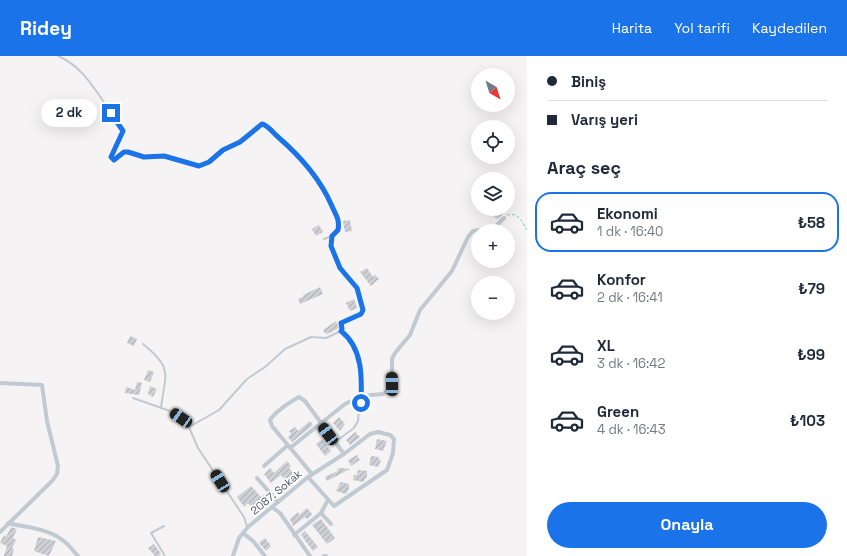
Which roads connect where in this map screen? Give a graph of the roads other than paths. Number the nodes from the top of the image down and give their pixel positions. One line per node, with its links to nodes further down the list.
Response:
1 (58, 56): 3 (lane)
2 (504, 218): 8 (street)
3 (332, 236): 4 (lane); 5 (lane)
4 (324, 239)
5 (341, 331): 8 (lane); 12 (lane)
6 (143, 344): 10 (lane)
7 (0, 383): 24 (street)
8 (361, 396): 11 (street); 13 (lane)
9 (133, 398): 10 (lane)
10 (161, 408): 12 (lane)
11 (320, 424): 13 (street); 14 (street); 14 (street)
12 (189, 427): 27 (lane)
13 (334, 443): 15 (street)
14 (289, 447): 16 (street); 17 (street)
15 (344, 454): 17 (street, 2087. Sokak); 20 (street, 2087. Sokak)
16 (264, 466)
17 (312, 474): 18 (street, 2087. Sokak)
18 (308, 477): 20 (street); 21 (street, 2087. Sokak)
19 (257, 478): 21 (street)
20 (328, 500): 23 (street)
21 (278, 502): 22 (street, 2087. Sokak)
22 (272, 507): 27 (street, 2087. Sokak); 30 (street)
23 (321, 513): 25 (street); 30 (street)
24 (8, 523): 28 (street); 31 (street)
25 (331, 524)
26 (164, 526): 32 (lane)
27 (248, 527): 29 (street, 2087. Sokak)
28 (0, 532)
29 (243, 533): 33 (street, 2087. Sokak); 34 (street)
30 (294, 535): 35 (street)
31 (78, 556)
32 (165, 556)
33 (233, 556)
34 (266, 556)
35 (310, 556)

